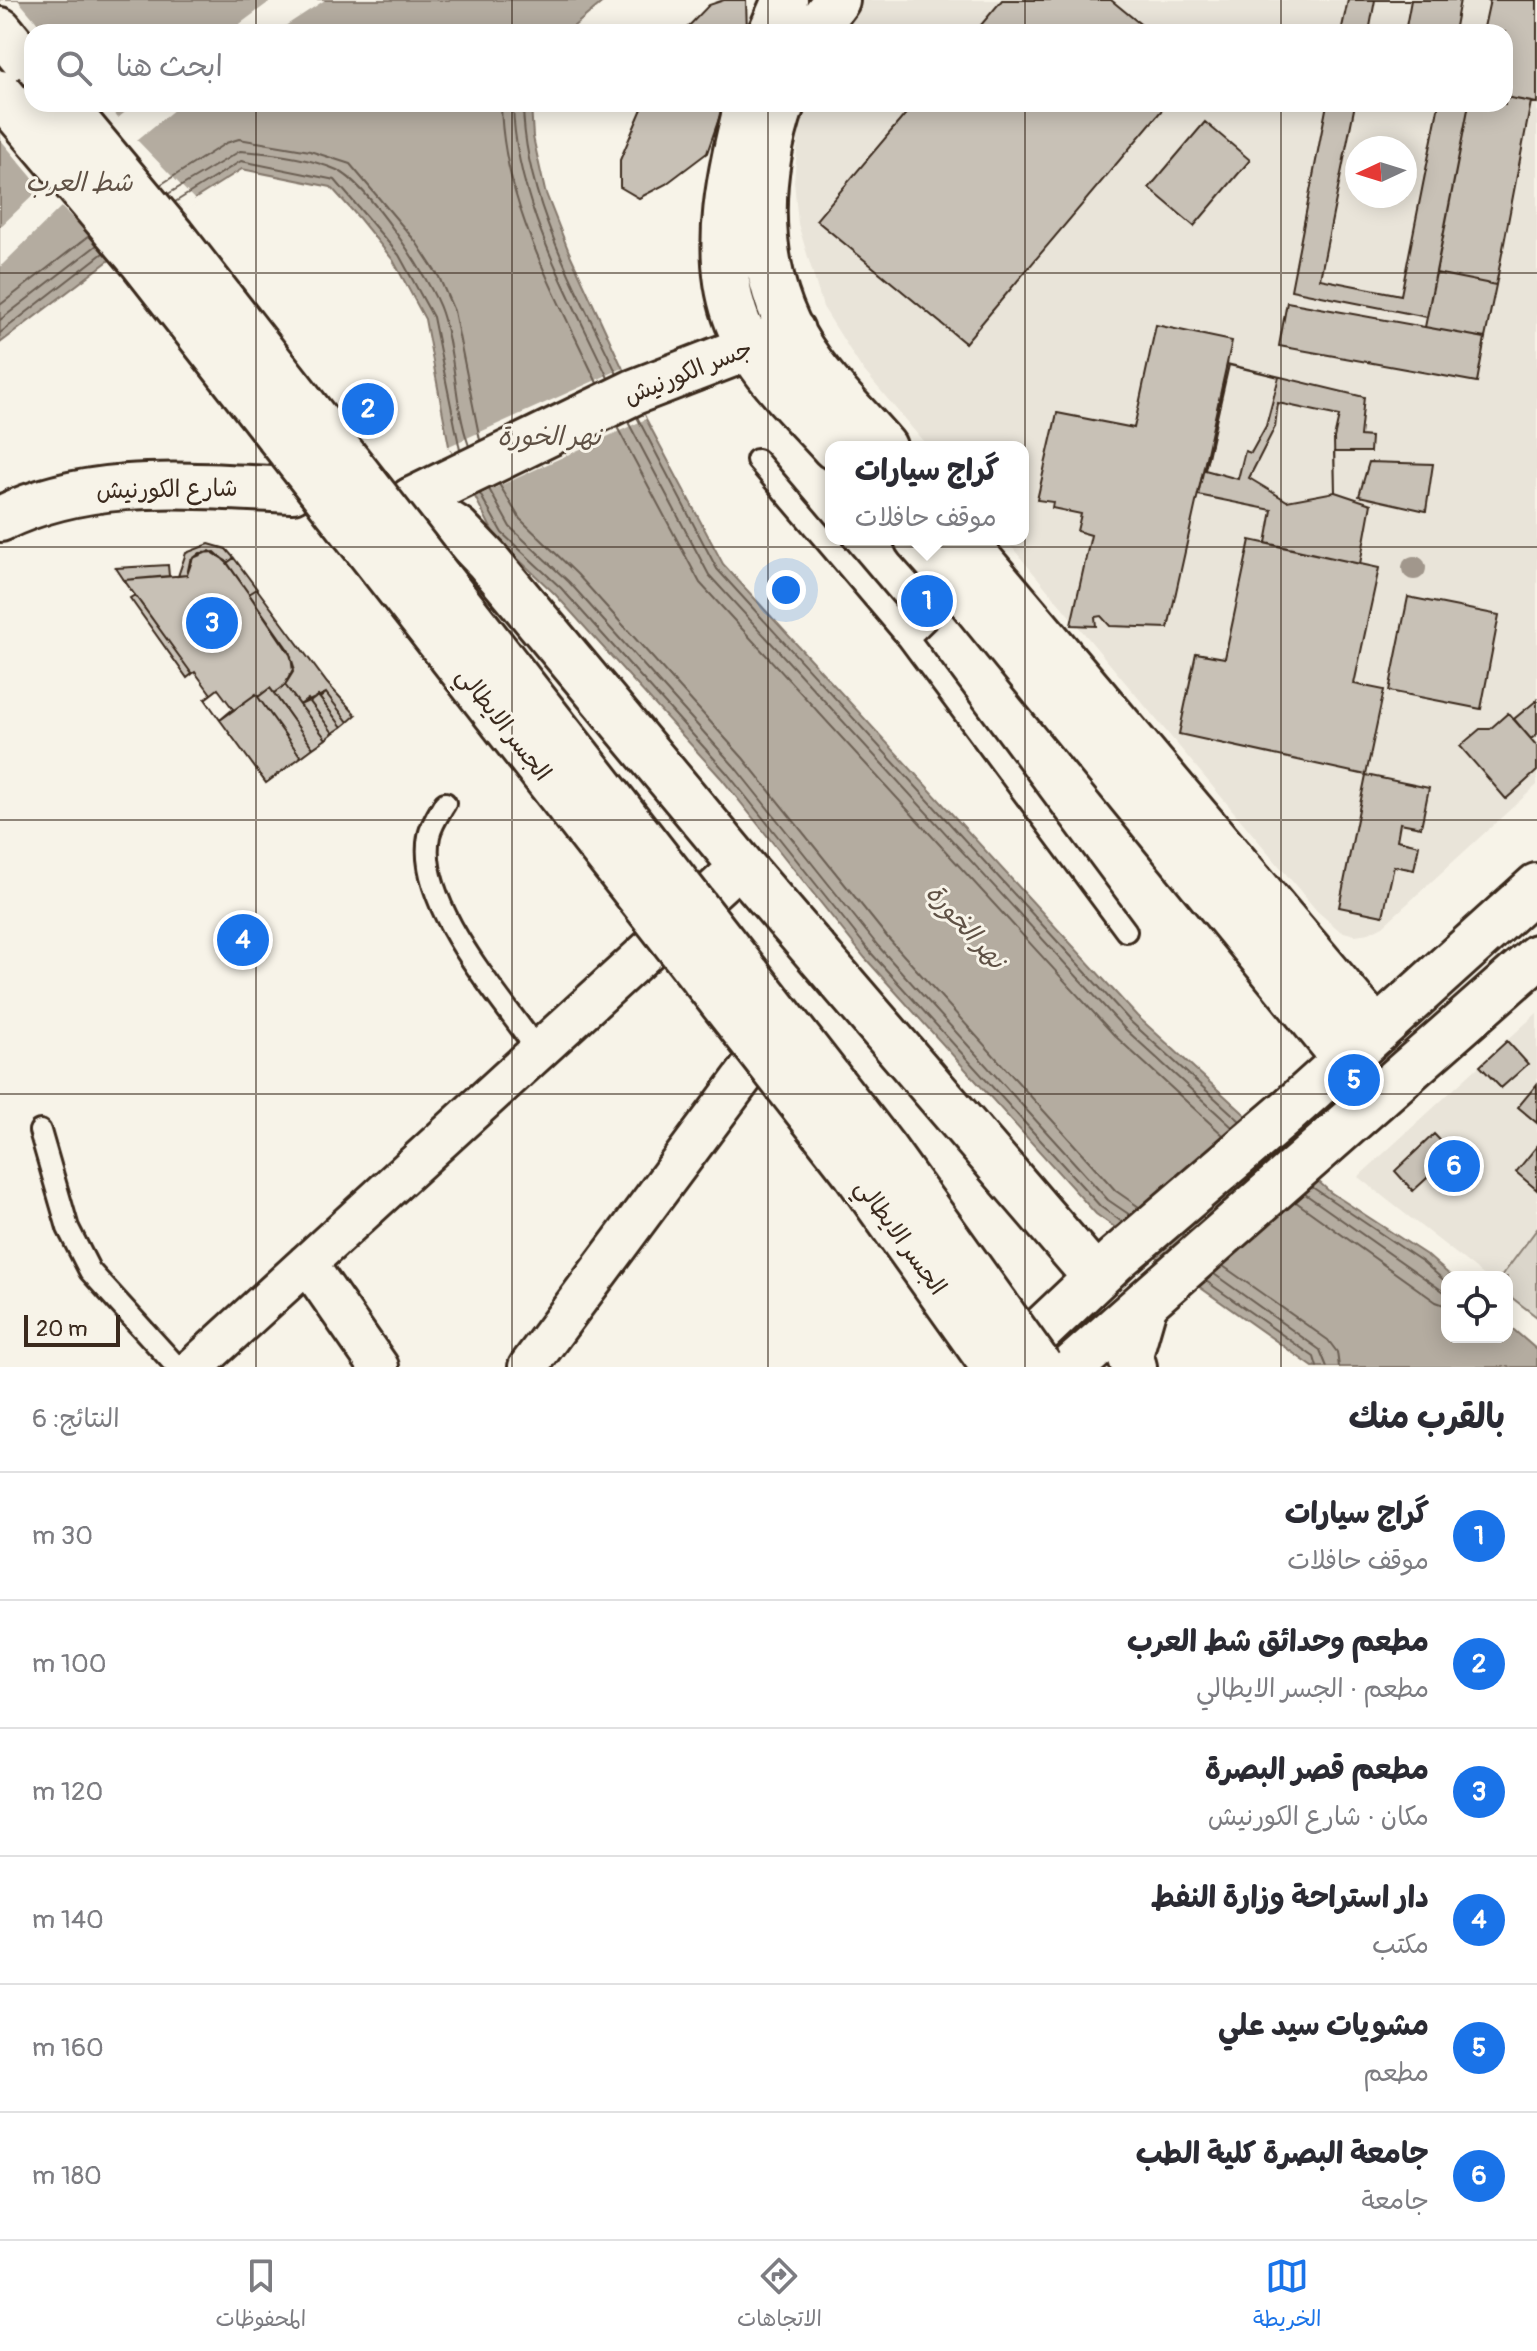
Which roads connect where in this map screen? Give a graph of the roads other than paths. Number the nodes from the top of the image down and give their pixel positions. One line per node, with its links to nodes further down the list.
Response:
1 (785, 0): 3 (main road)
2 (837, 0): 4 (main road)
3 (774, 24)
4 (819, 24)
5 (0, 30): 6 (main road)
6 (24, 59)
7 (0, 93): 43 (main road, الجسر الايطالي, bridge)
8 (69, 112): 31 (main road, الجسر الايطالي, bridge)
9 (745, 112): 11 (main road)
10 (780, 112): 12 (main road)
11 (726, 266): 13 (main road); 14 (main road)
12 (792, 331): 13 (main road, جسر الكورنيش); 16 (main road)
13 (751, 346): 14 (main road, جسر الكورنيش); 15 (main road)
14 (648, 387): 27 (main road, جسر الكورنيش)
15 (828, 441)
16 (879, 441)
17 (757, 460): 20 (lane)
18 (292, 490): 19 (main road, شارع الكورنيش)
19 (0, 519)
20 (825, 540)
21 (829, 545): 25 (lane)
22 (922, 545): 24 (main road)
23 (967, 545): 32 (main road)
24 (960, 587): 25 (lane); 34 (main road)
25 (908, 638): 29 (lane)
26 (445, 803): 33 (lane)
27 (741, 865): 33 (street); 37 (main road)
28 (1537, 886): 32 (main road)
29 (1126, 931)
30 (1537, 957): 38 (main road)
31 (785, 1021): 42 (street); 45 (main road, الجسر الايطالي, bridge)
32 (1377, 1031): 34 (main road)
33 (538, 1051): 36 (street)
34 (1345, 1059): 37 (main road)
35 (40, 1131): 39 (lane)
36 (307, 1263): 40 (street); 41 (street)
37 (1107, 1268): 44 (main road)
38 (1152, 1298): 46 (main road); 47 (main road)
39 (177, 1367)
40 (194, 1367)
41 (379, 1367)
42 (528, 1367)
43 (994, 1367)
44 (1002, 1367)
45 (1040, 1367)
46 (1072, 1367)
47 (1134, 1367)

